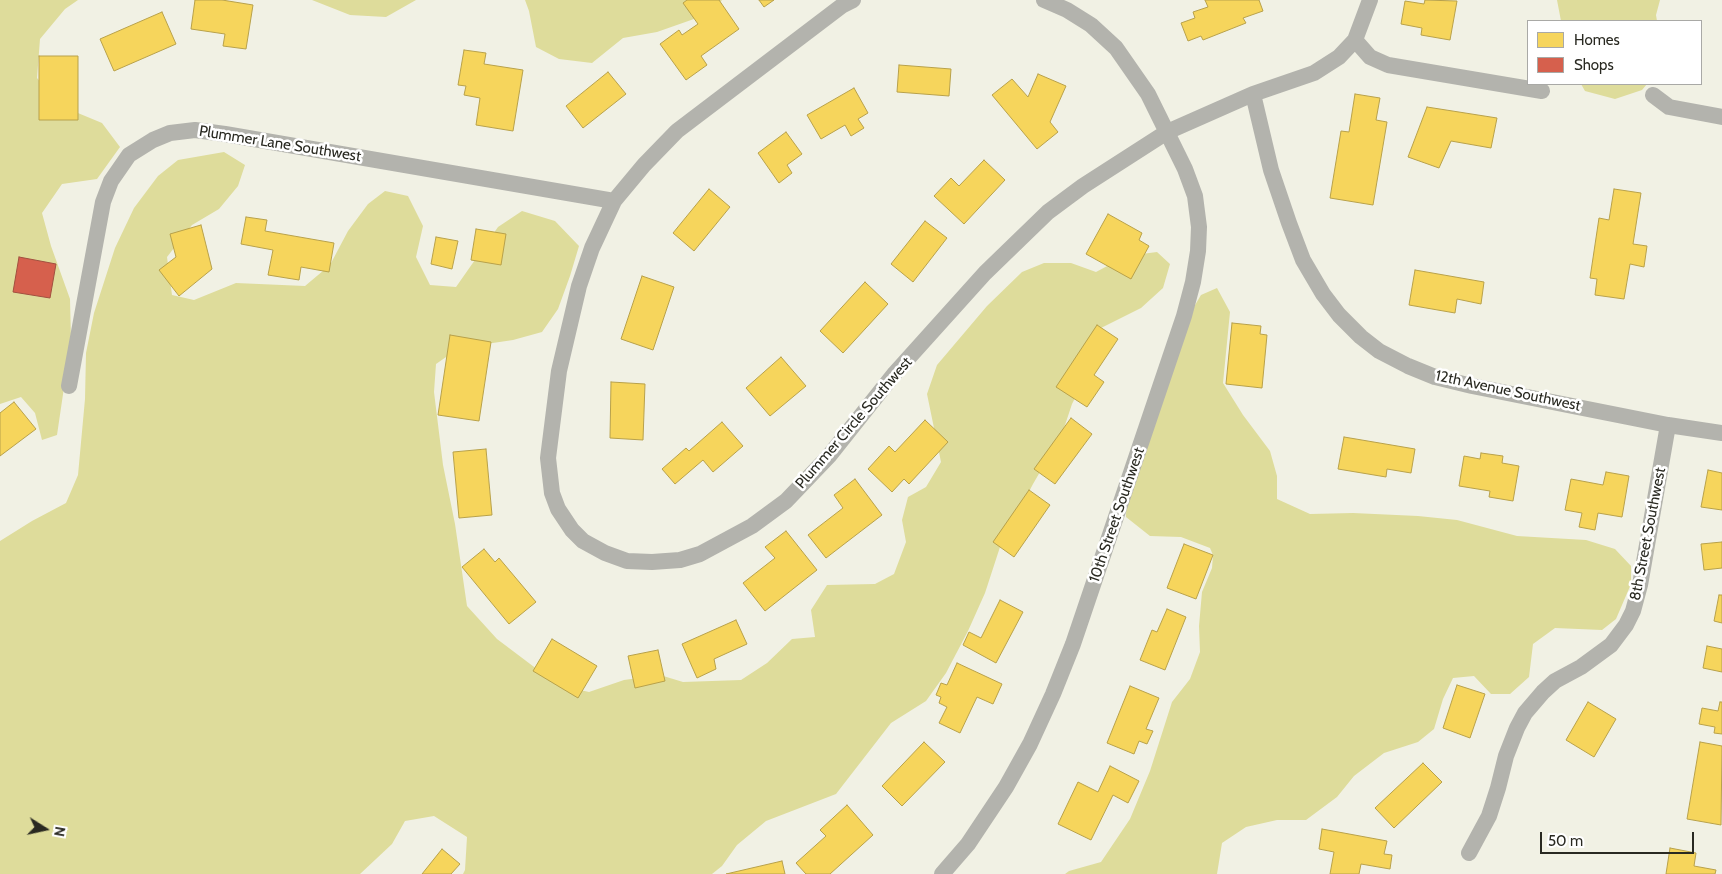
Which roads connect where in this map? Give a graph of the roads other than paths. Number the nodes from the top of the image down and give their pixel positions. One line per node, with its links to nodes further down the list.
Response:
1 (853, 0): 10 (street, Plummer Circle Southwest)
2 (1044, 0): 9 (street)
3 (1370, 0): 4 (street)
4 (1355, 40): 5 (street); 6 (street, Plummer Circle Southwest)
5 (1542, 91)
6 (1253, 94): 9 (street, Plummer Circle Southwest); 12 (street, 12th Avenue Southwest)
7 (1653, 95): 8 (street)
8 (1722, 117)
9 (1168, 132): 10 (street, Plummer Circle Southwest); 15 (street, 10th Street Southwest)
10 (614, 201): 11 (street, Plummer Lane Southwest)
11 (69, 386)
12 (1668, 425): 13 (street, 12th Avenue Southwest); 14 (street, 8th Street Southwest)
13 (1722, 433)
14 (1469, 853)
15 (942, 874)

